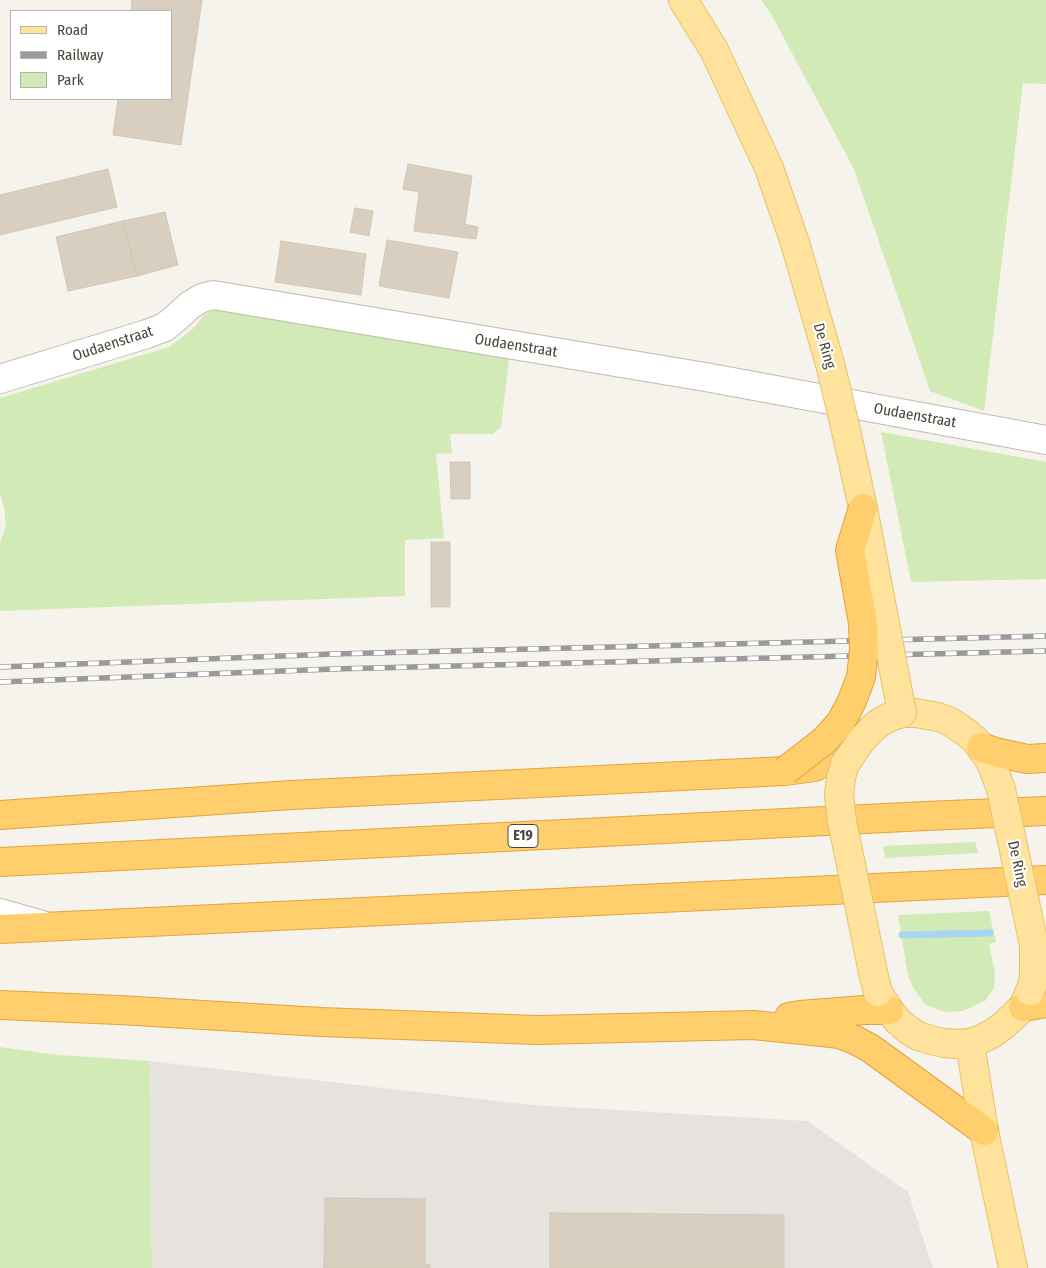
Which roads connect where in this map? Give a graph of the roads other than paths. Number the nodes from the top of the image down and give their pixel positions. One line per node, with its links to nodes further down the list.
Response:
1 (683, 0): 4 (main road, De Ring, bridge)
2 (0, 379): 3 (street, Oudaenstraat)
3 (1046, 440)
4 (863, 508): 5 (main road, De Ring, bridge); 9 (highway, bridge)
5 (902, 713): 6 (main road, De Ring, bridge); 7 (main road, De Ring)
6 (872, 729): 9 (highway, bridge); 18 (main road, De Ring, bridge)
7 (980, 747): 8 (highway); 17 (main road, De Ring, bridge)
8 (1046, 758)
9 (785, 771): 11 (highway)
10 (1046, 811): 12 (highway, E19)
11 (0, 815)
12 (0, 862)
13 (1046, 880): 15 (highway)
14 (0, 913): 15 (street)
15 (47, 926): 16 (highway)
16 (0, 928)
17 (1033, 1000): 21 (main road, De Ring)
18 (884, 1001): 20 (highway); 21 (main road, De Ring)
19 (0, 1005): 20 (highway)
20 (753, 1024): 22 (highway)
21 (970, 1043): 22 (main road)
22 (984, 1132): 23 (main road)
23 (1013, 1268)

